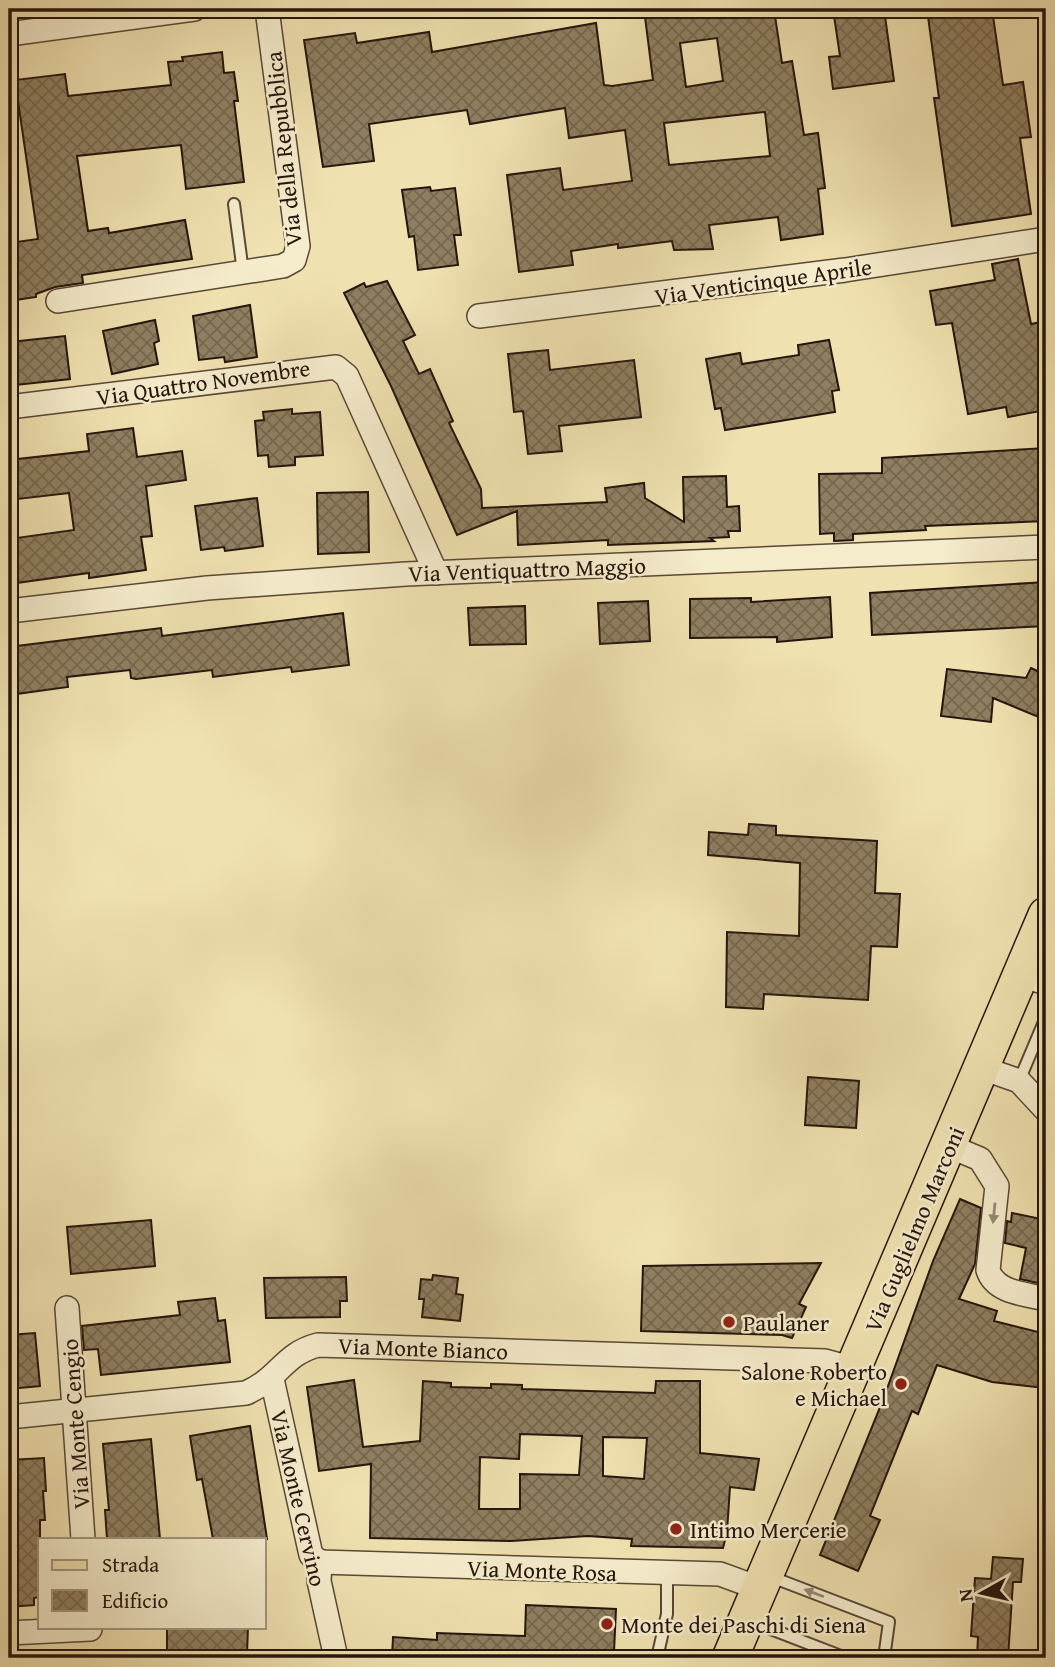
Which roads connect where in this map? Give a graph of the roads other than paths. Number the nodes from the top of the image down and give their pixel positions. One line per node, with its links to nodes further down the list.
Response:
1 (194, 9): 3 (street)
2 (267, 9): 7 (street, Via della Repubblica)
3 (36, 19): 4 (street)
4 (9, 34)
5 (234, 204): 7 (lane)
6 (1046, 239): 9 (street, Via Venticinque Aprile)
7 (243, 272): 8 (street, Via della Repubblica)
8 (58, 301)
9 (479, 316)
10 (9, 407): 12 (street, Via Quattro Novembre)
11 (1046, 547): 12 (street, Via Ventiquattro Maggio)
12 (436, 573): 13 (street, Via Ventiquattro Maggio)
13 (9, 611)
14 (1046, 915): 15 (main road, Via Guglielmo Marconi)
15 (1033, 979): 17 (main road, Via Guglielmo Marconi)
16 (1046, 1017): 18 (lane)
17 (982, 1068): 18 (street); 20 (main road, Via Guglielmo Marconi)
18 (1019, 1081): 19 (street)
19 (1046, 1110)
20 (949, 1146): 21 (street, one-way to 21); 23 (main road, Via Guglielmo Marconi)
21 (1046, 1300)
22 (67, 1308): 25 (street, Via Monte Cengio)
23 (854, 1369): 24 (street, Via Monte Bianco); 30 (main road, Via Guglielmo Marconi)
24 (272, 1379): 25 (street, Via Monte Bianco); 28 (street, Via Monte Cervino)
25 (74, 1411): 26 (street, Via Monte Bianco); 27 (street, Via Monte Cengio)
26 (9, 1417)
27 (83, 1538)
28 (320, 1562): 29 (street, Via Monte Rosa); 34 (street, Via Monte Cervino)
29 (667, 1573): 30 (street, Via Monte Rosa); 35 (lane)
30 (764, 1582): 31 (main road, Via Guglielmo Marconi); 38 (lane, one-way to 30)
31 (747, 1620): 36 (main road, Via Guglielmo Marconi); 37 (lane)
32 (90, 1628): 33 (street)
33 (9, 1633)
34 (336, 1658)
35 (657, 1658)
36 (730, 1658)
37 (846, 1658)
38 (884, 1658)

